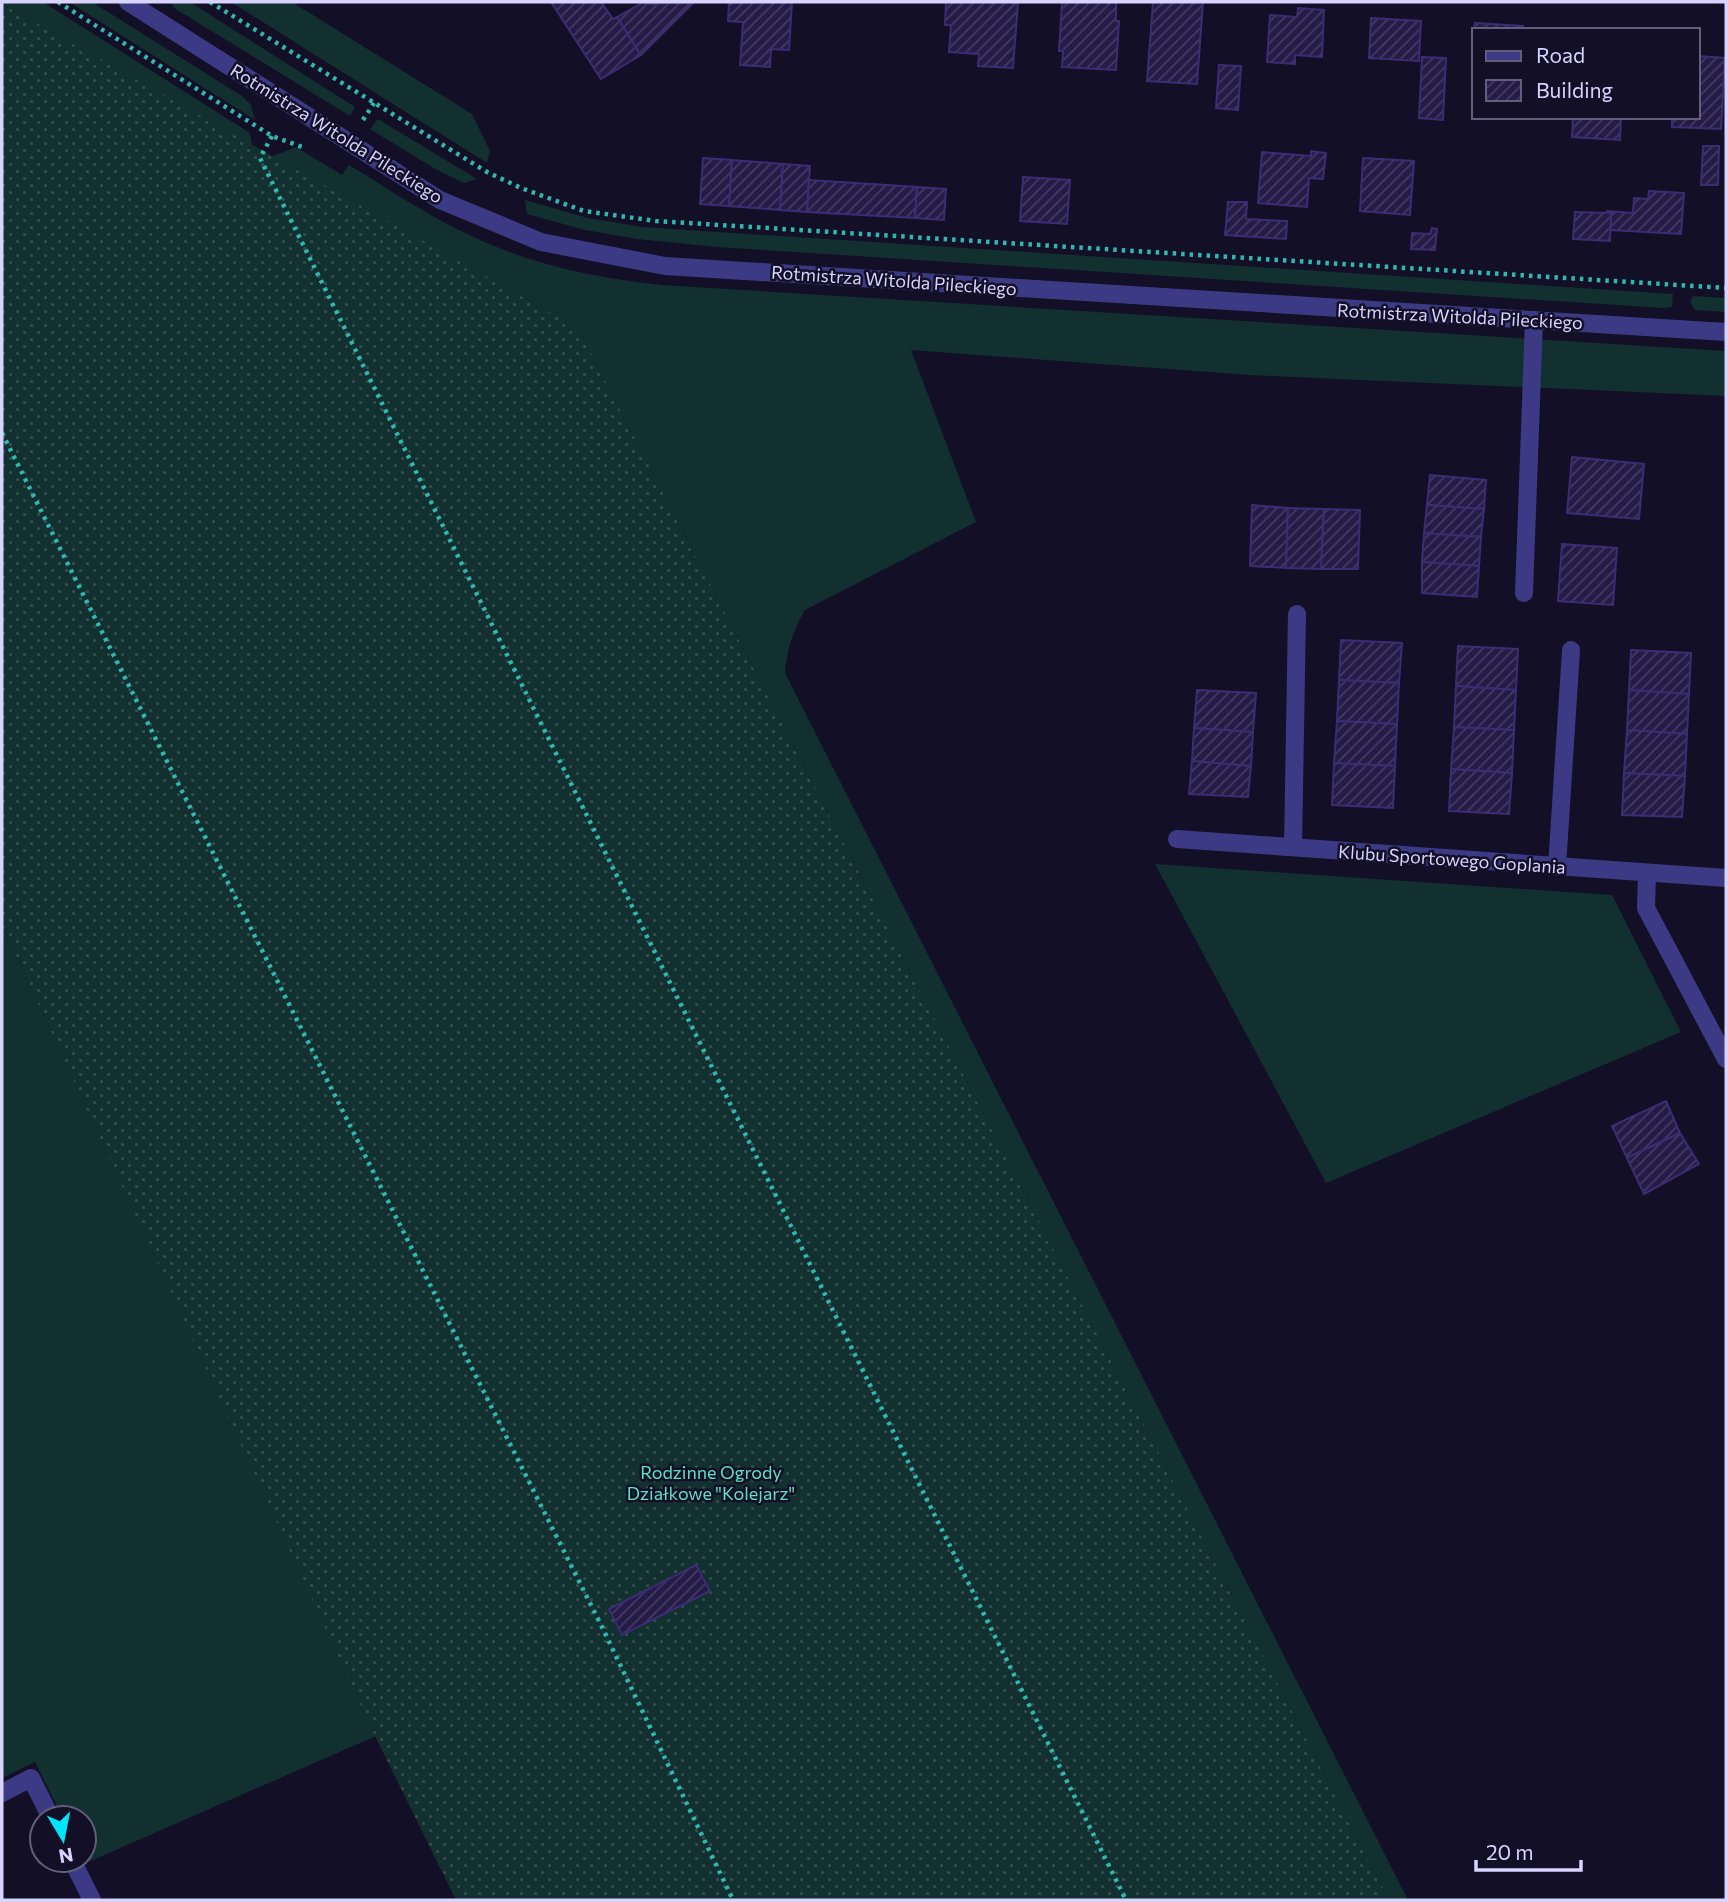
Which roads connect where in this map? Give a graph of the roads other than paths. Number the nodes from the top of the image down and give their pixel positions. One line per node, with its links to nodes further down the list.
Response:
1 (133, 3): 2 (street, Rotmistrza Witolda Pileckiego)
2 (1534, 320): 3 (street, Rotmistrza Witolda Pileckiego); 4 (street)
3 (1726, 332)
4 (1524, 593)
5 (1297, 614): 8 (street)
6 (1571, 650): 9 (street)
7 (1177, 839): 8 (street, Klubu Sportowego Goplania)
8 (1293, 847): 9 (street, Klubu Sportowego Goplania)
9 (1557, 867): 10 (street, Klubu Sportowego Goplania)
10 (1647, 873): 11 (street, Klubu Sportowego Goplania); 12 (street)
11 (1726, 878)
12 (1726, 1059)
13 (2, 1793): 14 (street)
14 (44, 1804)
15 (79, 1874): 16 (street)
16 (92, 1900)

